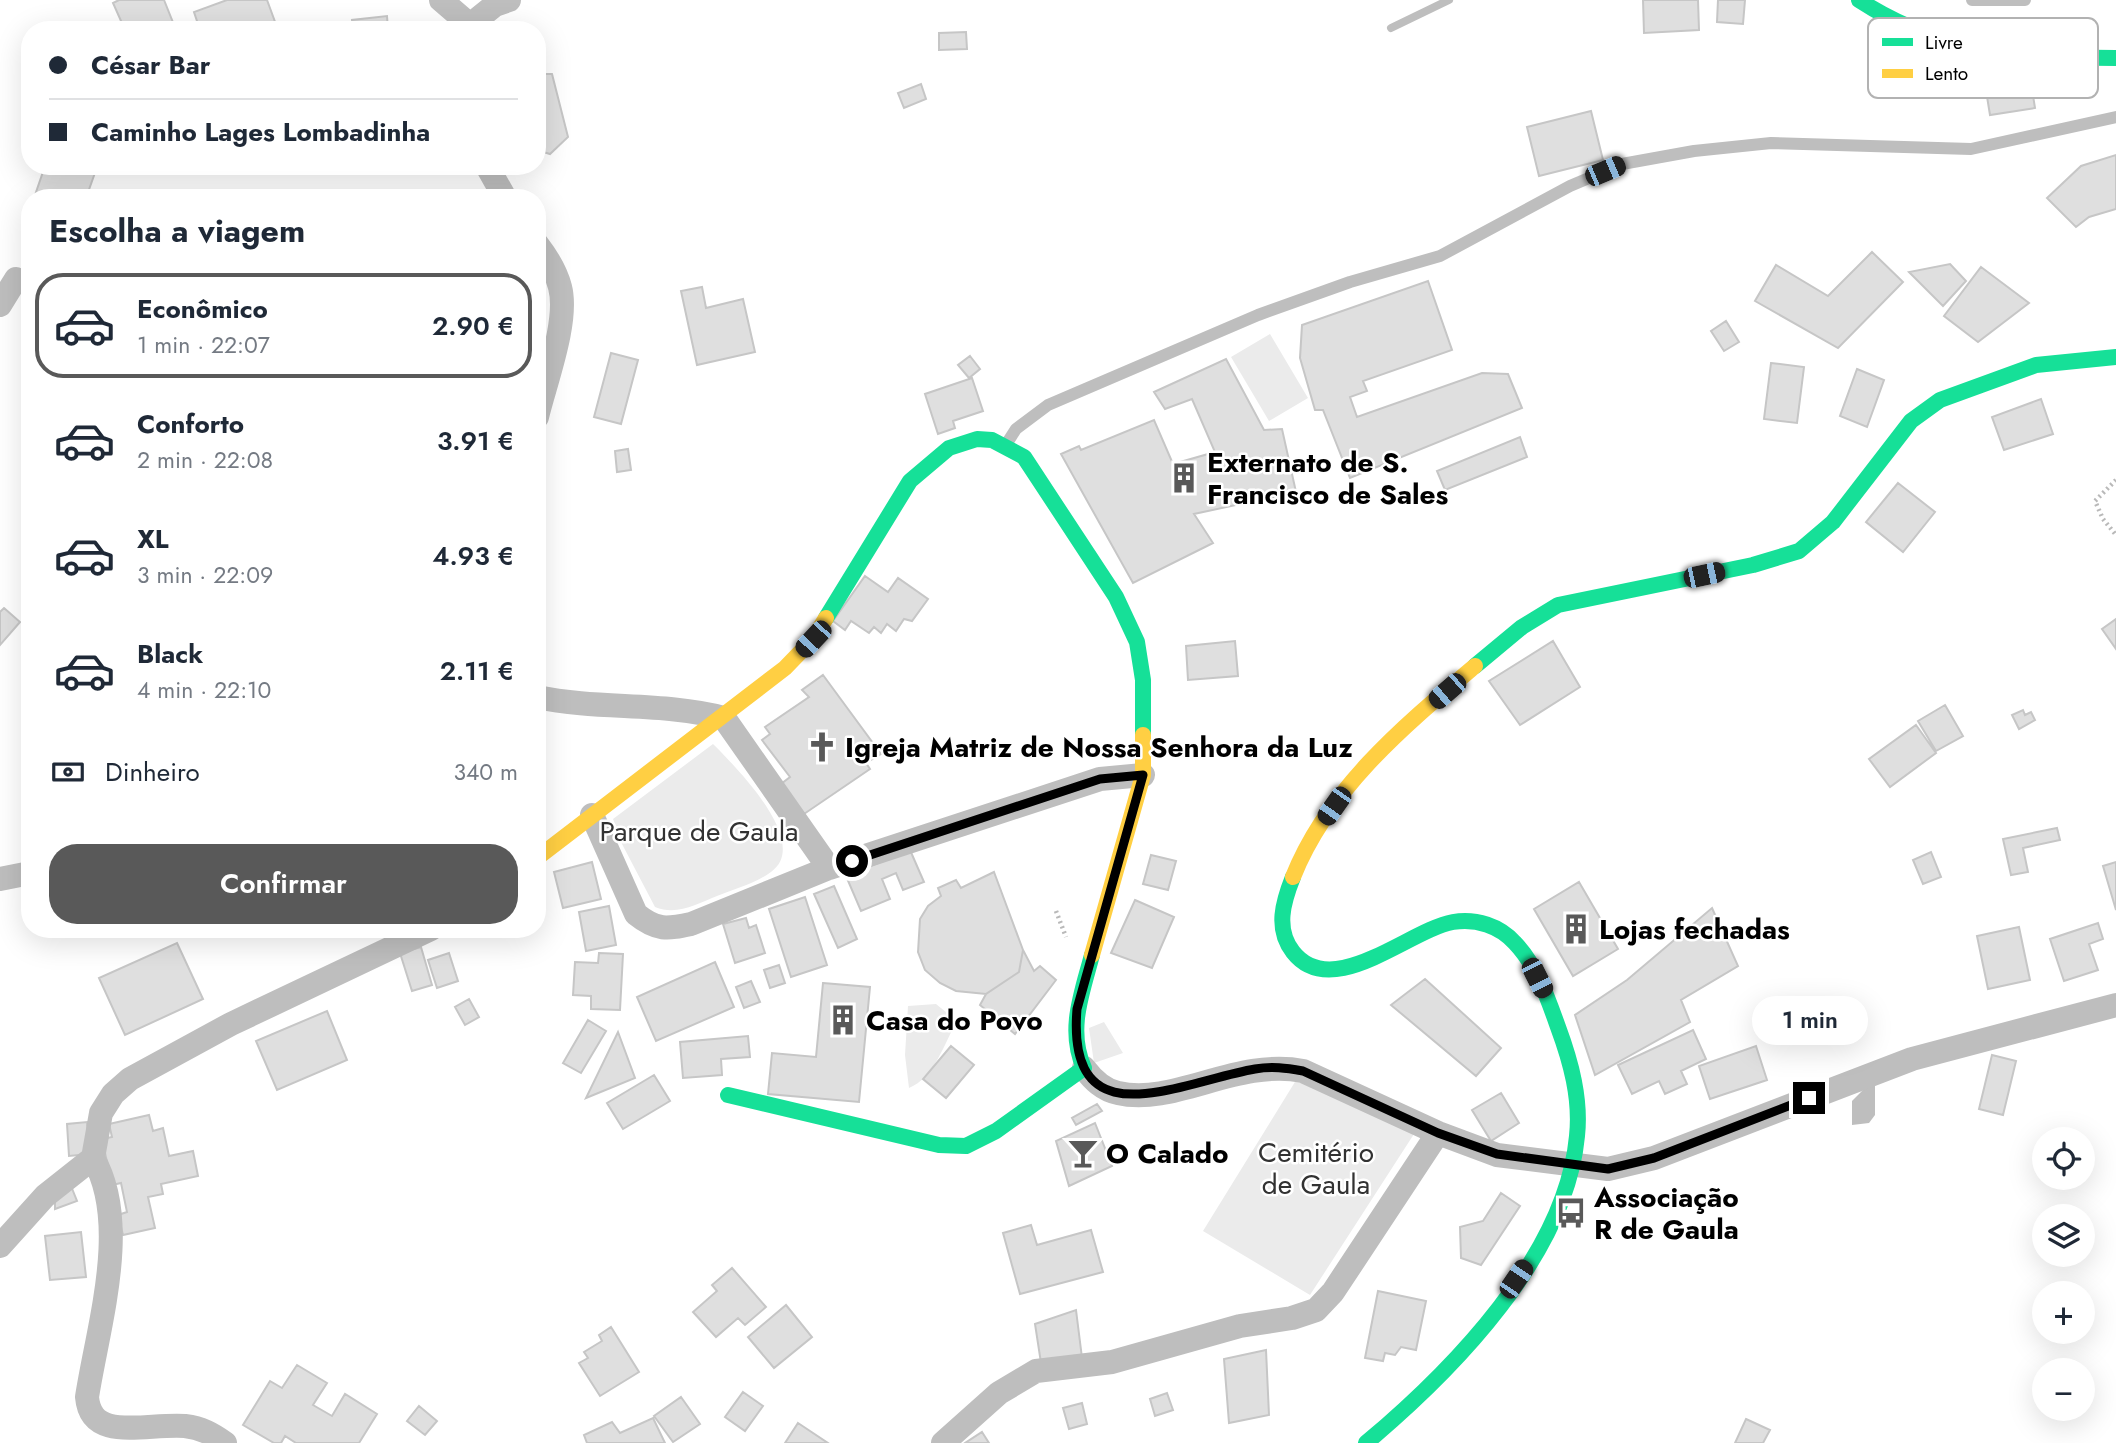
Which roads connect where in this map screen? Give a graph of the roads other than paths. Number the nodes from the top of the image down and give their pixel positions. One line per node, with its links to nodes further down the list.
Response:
1 (441, 0): 7 (street)
2 (509, 0): 8 (street)
3 (1859, 0): 6 (main road)
4 (1972, 0): 5 (lane)
5 (2025, 0)
6 (1888, 18)
7 (462, 21)
8 (477, 21)
9 (2098, 57): 10 (main road)
10 (2116, 58)
11 (2116, 117): 17 (lane)
12 (546, 256): 16 (street)
13 (16, 279): 14 (street)
14 (0, 305)
15 (2116, 357): 32 (main road)
16 (546, 378)
17 (1007, 444): 19 (main road); 20 (main road)
18 (546, 699): 19 (street)
19 (724, 718): 21 (main road); 23 (street)
20 (1143, 775): 23 (street); 28 (main road)
21 (592, 815): 22 (main road); 23 (street)
22 (546, 851)
23 (829, 869)
24 (21, 874): 25 (street)
25 (0, 878)
26 (412, 938): 31 (street)
27 (2116, 1005): 32 (street)
28 (1084, 1068): 29 (main road); 30 (street)
29 (728, 1095)
30 (1438, 1133): 32 (street); 35 (street)
31 (93, 1158): 33 (street); 34 (street)
32 (1572, 1166): 36 (main road)
33 (0, 1246)
34 (225, 1443)
35 (943, 1443)
36 (1366, 1443)

